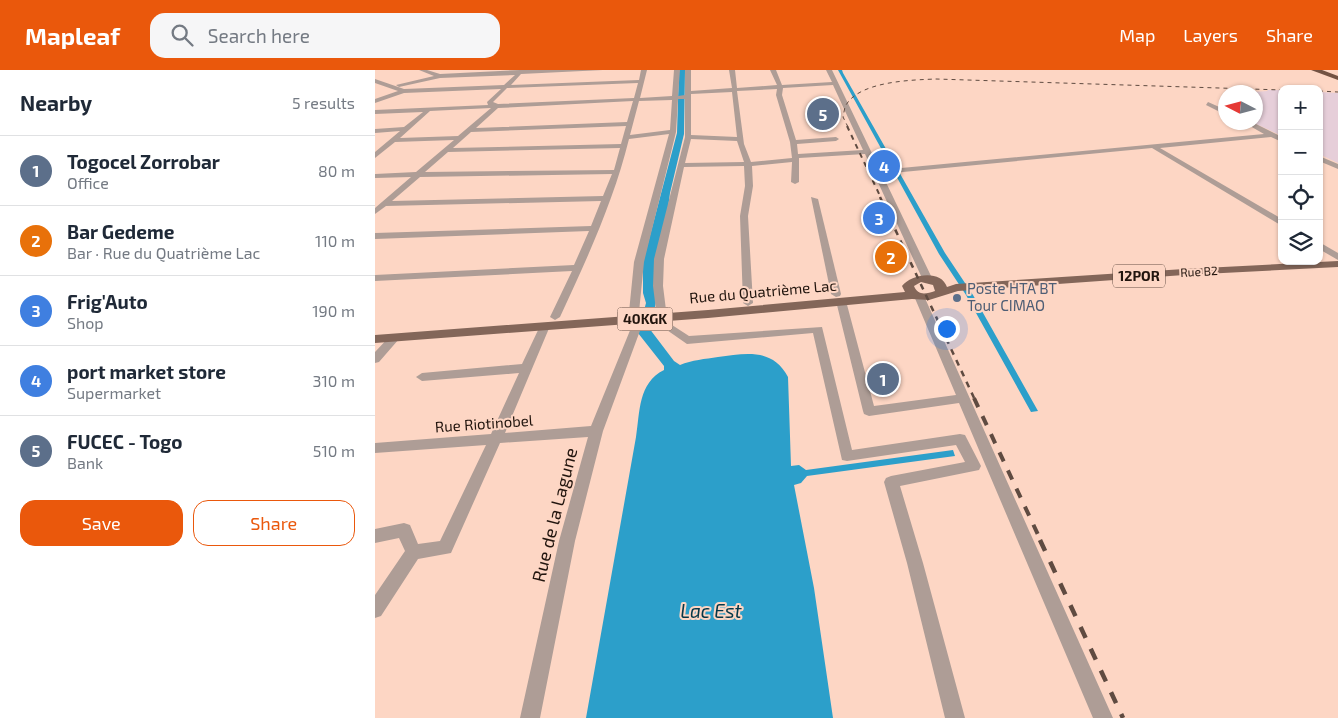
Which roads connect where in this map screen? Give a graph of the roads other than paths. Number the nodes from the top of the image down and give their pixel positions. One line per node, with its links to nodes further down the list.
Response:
1 (422, 70): 12 (street)
2 (600, 70): 11 (street)
3 (644, 70): 15 (street)
4 (677, 70): 24 (street, Rue de la Lagune)
5 (687, 70): 23 (street)
6 (732, 70): 21 (street)
7 (773, 70): 20 (street)
8 (829, 70): 17 (street)
9 (1315, 70): 14 (highway)
10 (1329, 70): 13 (highway)
11 (521, 72): 12 (street); 18 (street)
12 (440, 73): 19 (street)
13 (1338, 73)
14 (1338, 78)
15 (641, 81): 18 (street); 25 (street)
16 (377, 83): 19 (street)
17 (836, 83): 20 (street); 50 (street)
18 (505, 86): 22 (street); 28 (street)
19 (391, 87): 22 (street)
20 (780, 87): 21 (street); 46 (street)
21 (734, 90): 23 (street); 45 (street)
22 (403, 91): 26 (street)
23 (689, 95): 24 (street); 40 (street)
24 (676, 98): 25 (street); 37 (street, Rue de la Lagune)
25 (636, 100): 28 (street); 32 (street)
26 (375, 101)
27 (1208, 104): 29 (street)
28 (497, 106): 30 (street); 34 (street)
29 (1218, 109)
30 (429, 110): 31 (street); 33 (street)
31 (375, 112)
32 (629, 124): 34 (street); 39 (street)
33 (405, 130): 36 (street); 44 (street)
34 (469, 130): 41 (street)
35 (1262, 130): 38 (street)
36 (375, 131)
37 (673, 132): 39 (street); 82 (street, Rue de la Lagune)
38 (1272, 135): 42 (street); 48 (street)
39 (627, 136): 47 (street)
40 (688, 137): 45 (street); 55 (street)
41 (459, 138): 44 (street); 49 (street)
42 (1278, 138)
43 (836, 139): 46 (street)
44 (395, 140): 51 (street)
45 (742, 140): 54 (street)
46 (793, 142): 52 (street)
47 (624, 146): 49 (street); 57 (street)
48 (1154, 147): 58 (street); 66 (street)
49 (446, 150): 59 (street)
50 (867, 152): 52 (street); 58 (street)
51 (375, 156)
52 (795, 158): 54 (street); 61 (street)
53 (1323, 160): 56 (street)
54 (748, 164): 55 (street); 80 (street)
55 (681, 165): 81 (street)
56 (1338, 167)
57 (617, 172): 59 (street); 62 (street)
58 (877, 172): 76 (street)
59 (418, 174): 60 (street); 64 (street)
60 (375, 176)
61 (795, 182)
62 (607, 198): 64 (street); 67 (street)
63 (814, 199): 79 (street)
64 (385, 204): 65 (street)
65 (375, 212)
66 (1278, 221)
67 (594, 228): 68 (street); 74 (street)
68 (375, 236)
69 (1323, 248): 70 (street)
70 (1338, 257): 71 (main road)
71 (1323, 258)
72 (1278, 260): 76 (main road, Rue B2 / 12POR)
73 (1338, 264): 78 (main road, Rue B2 / 12POR)
74 (577, 268): 75 (street); 83 (street)
75 (375, 278)
76 (931, 279): 77 (main road, 40KGK); 78 (main road)
77 (914, 292): 78 (main road, 40KGK); 79 (main road, Rue du Quatrième Lac / 40KGK); 90 (street)
78 (941, 292)
79 (838, 298): 80 (main road, Rue du Quatrième Lac / 40KGK); 81 (main road, Rue du Quatrième Lac / 40KGK); 90 (street)
80 (748, 303): 81 (main road, Rue du Quatrième Lac / 40KGK)
81 (658, 314): 82 (main road, Rue du Quatrième Lac / 40KGK); 83 (main road, Rue du Quatrième Lac / 40KGK); 98 (street)
82 (635, 320): 83 (main road, Rue du Quatrième Lac / 40KGK); 91 (street, Rue de la Lagune)
83 (550, 322): 84 (main road, Rue du Quatrième Lac / 40KGK); 85 (main road, Rue du Quatrième Lac / 40KGK); 88 (street)
84 (375, 332)
85 (395, 337): 86 (main road, Rue du Quatrième Lac / 40KGK); 87 (street)
86 (375, 339)
87 (375, 359)
88 (525, 368): 89 (street); 92 (street)
89 (422, 377)
90 (964, 398): 99 (street)
91 (596, 431): 92 (street, Rue Riotinobel); 97 (street, Rue de la Lagune)
92 (494, 439): 93 (street, Rue Riotinobel); 95 (street)
93 (375, 448)
94 (375, 536): 95 (street)
95 (413, 552): 96 (street)
96 (375, 610)
97 (530, 718)
98 (955, 718)
99 (1103, 718)

